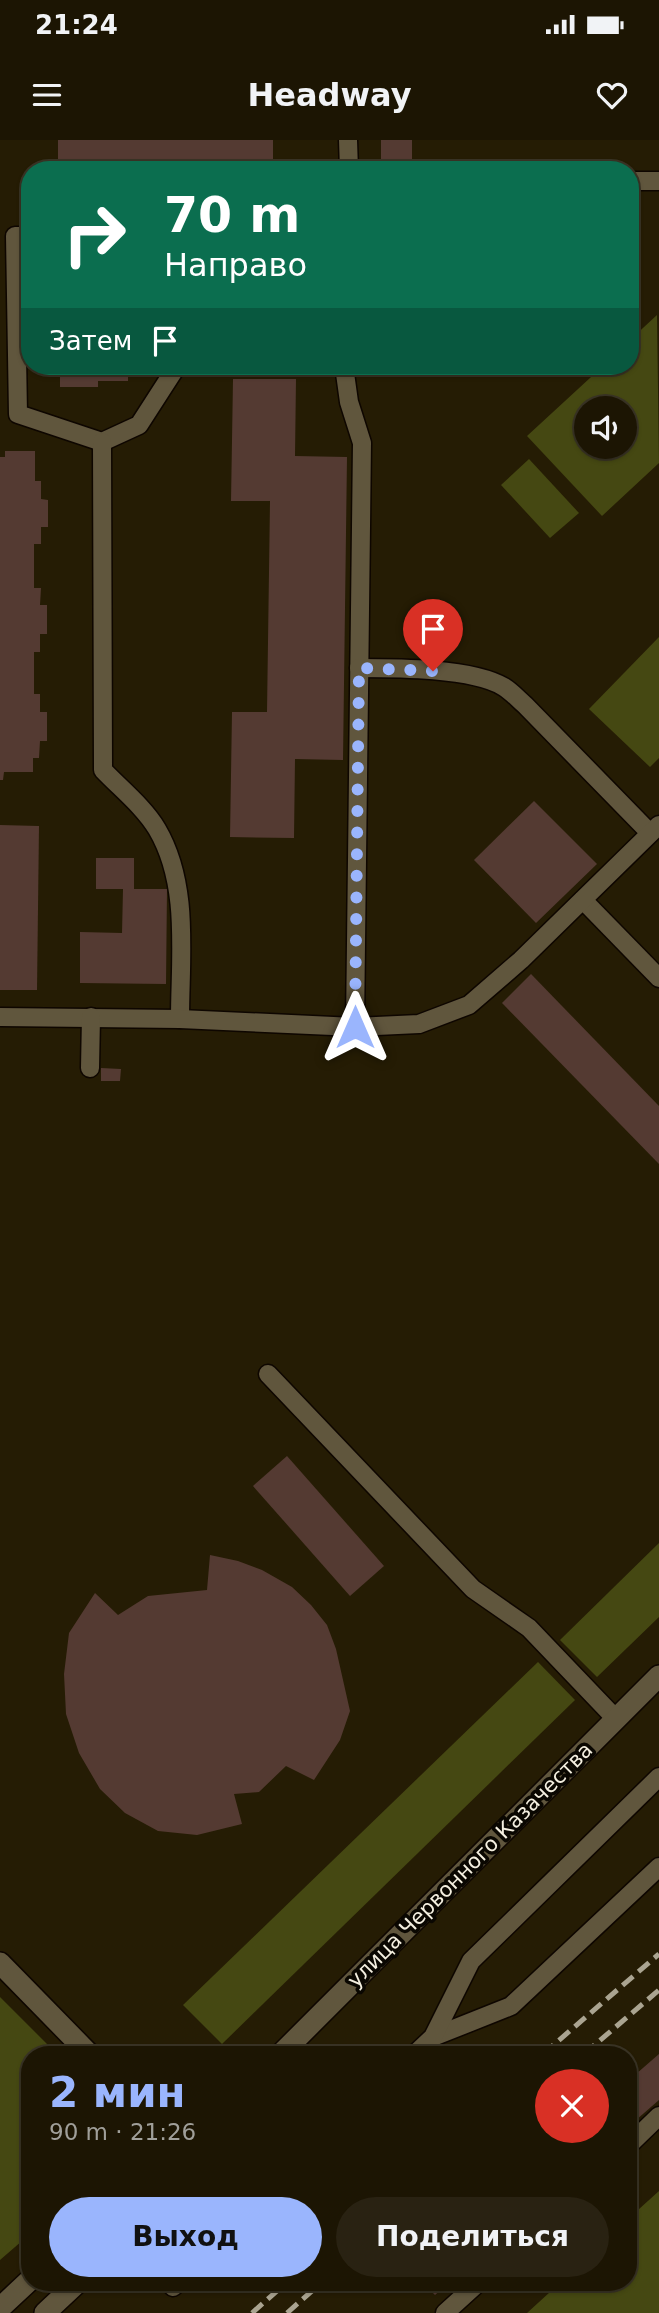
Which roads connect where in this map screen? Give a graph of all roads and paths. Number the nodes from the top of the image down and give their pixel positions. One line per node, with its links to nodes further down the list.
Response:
1 (348, 140): 2 (lane)
2 (349, 161)
3 (639, 181): 4 (lane)
4 (659, 181)
5 (21, 236): 6 (lane)
6 (8, 316): 9 (lane)
7 (171, 375): 9 (lane)
8 (345, 375): 10 (lane)
9 (102, 442): 16 (lane)
10 (359, 668): 11 (lane); 17 (lane)
11 (655, 829): 12 (lane)
12 (583, 900): 13 (lane); 17 (lane)
13 (659, 978)
14 (0, 1017): 15 (lane)
15 (91, 1017): 16 (lane); 18 (lane)
16 (180, 1019): 17 (lane)
17 (355, 1027)
18 (90, 1068)
19 (268, 1374): 21 (lane)
20 (659, 1676): 21 (street, улица Червонного Казачества)
21 (616, 1719): 27 (street, улица Червонного Казачества)
22 (659, 1777): 25 (lane)
23 (659, 1867): 25 (lane)
24 (0, 1963): 26 (street)
25 (433, 2037): 28 (lane)
26 (81, 2046)
27 (289, 2046)
28 (423, 2046)
29 (659, 2116): 30 (lane)
30 (637, 2137)
31 (21, 2288): 34 (street)
32 (68, 2291): 35 (street)
33 (469, 2291): 36 (lane)
34 (0, 2308)
35 (45, 2313)
36 (445, 2313)

